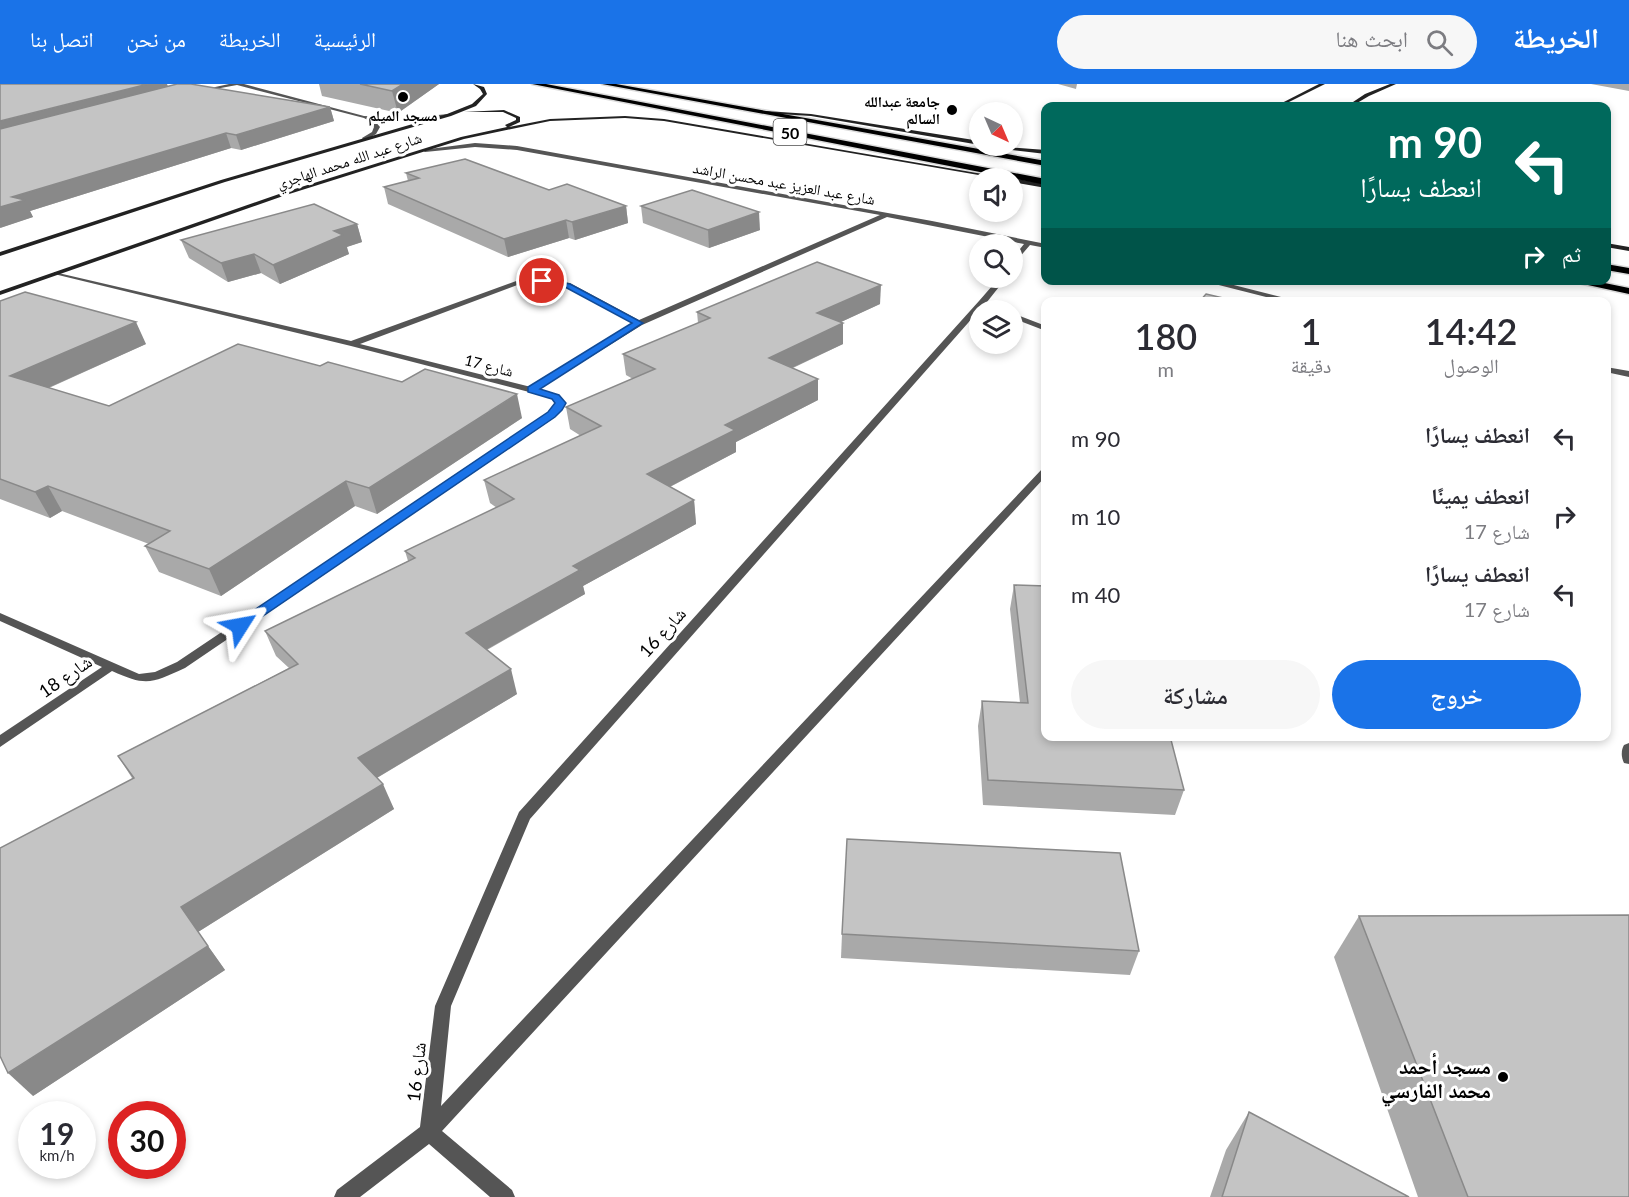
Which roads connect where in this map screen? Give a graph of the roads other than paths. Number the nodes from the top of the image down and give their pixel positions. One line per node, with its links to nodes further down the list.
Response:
1 (237, 84): 7 (street); 12 (street)
2 (475, 84): 11 (main road, شارع عبد الله محمد الهاجري)
3 (535, 84): 23 (highway, 50)
4 (605, 84): 10 (highway, 50)
5 (1323, 84): 8 (main road)
6 (1394, 84): 9 (main road)
7 (189, 93)
8 (1286, 102)
9 (1356, 102)
10 (765, 112): 15 (main road); 20 (highway, 50)
11 (449, 115): 12 (street); 13 (main road); 14 (main road, شارع عبد الله محمد الهاجري)
12 (364, 117): 14 (street)
13 (500, 129): 16 (street, شارع عبد العزيز عبد محسن الراشد); 18 (main road, شارع عبد الله محمد الهاجري); 21 (main road, شارع عبد الله محمد الهاجري)
14 (364, 140): 31 (main road, شارع عبد الله محمد الهاجري)
15 (969, 141)
16 (517, 148): 18 (street, شارع عبد العزيز عبد محسن الراشد); 25 (street, شارع عبد العزيز عبد محسن الراشد)
17 (1023, 149): 19 (main road)
18 (425, 150): 36 (main road, شارع عبد الله محمد الهاجري)
19 (1041, 151)
20 (1041, 163)
21 (969, 172)
22 (1023, 181): 24 (main road)
23 (1041, 183)
24 (1041, 183)
25 (886, 215): 26 (street, شارع عبد العزيز عبد محسن الراشد); 46 (street, شارع 17)
26 (1028, 243): 27 (street, شارع عبد العزيز عبد محسن الراشد); 30 (street)
27 (1041, 245)
28 (1611, 246): 29 (main road)
29 (1629, 249)
30 (1023, 250)
31 (0, 254)
32 (1611, 259): 33 (highway)
33 (1629, 261)
34 (1611, 268): 35 (highway)
35 (1629, 271)
36 (56, 273): 41 (main road, شارع عبد الله محمد الهاجري); 48 (street, شارع 17)
37 (1224, 285): 42 (street)
38 (1597, 285): 40 (highway)
39 (994, 288): 43 (street, شارع 16)
40 (1629, 291)
41 (0, 294)
42 (1276, 297)
43 (984, 300)
44 (969, 318): 58 (street, شارع 16)
45 (1023, 319): 47 (street)
46 (639, 323): 48 (street); 51 (street, شارع 17)
47 (1041, 326)
48 (352, 344): 51 (street, شارع 17)
49 (1611, 370): 50 (street)
50 (1629, 374)
51 (532, 390): 54 (street)
52 (1041, 475): 58 (street, شارع 16)
53 (0, 617): 54 (street, شارع 18)
54 (110, 667): 55 (street, شارع 18)
55 (0, 742)
56 (1629, 748): 57 (street)
57 (1629, 759)
58 (429, 1132): 59 (street); 60 (street)
59 (344, 1197)
60 (505, 1197)

